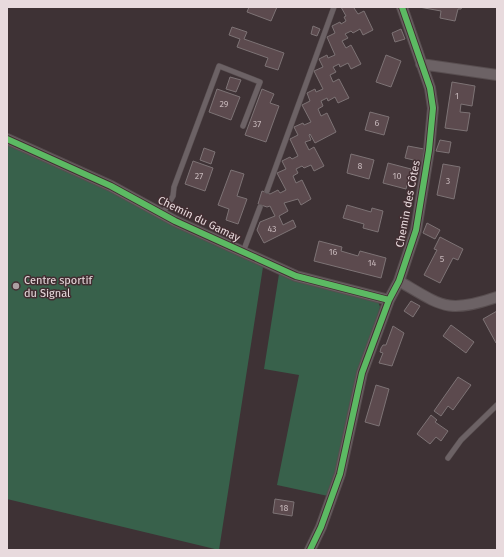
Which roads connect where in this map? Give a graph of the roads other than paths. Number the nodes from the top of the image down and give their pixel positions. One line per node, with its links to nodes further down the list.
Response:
1 (334, 7): 7 (lane)
2 (402, 7): 3 (street, Chemin des Côtes)
3 (421, 64): 4 (street); 11 (street, Chemin des Côtes)
4 (497, 75)
5 (243, 126): 9 (lane)
6 (7, 139): 9 (street, Chemin du Gamay)
7 (266, 191)
8 (260, 206): 10 (lane)
9 (162, 213): 10 (street, Chemin du Gamay)
10 (244, 252): 13 (street, Chemin du Gamay)
11 (399, 281): 12 (street); 13 (street, Chemin des Côtes)
12 (497, 297)
13 (389, 300): 16 (street, Chemin des Côtes)
14 (497, 405): 15 (lane)
15 (448, 458)
16 (310, 550)

